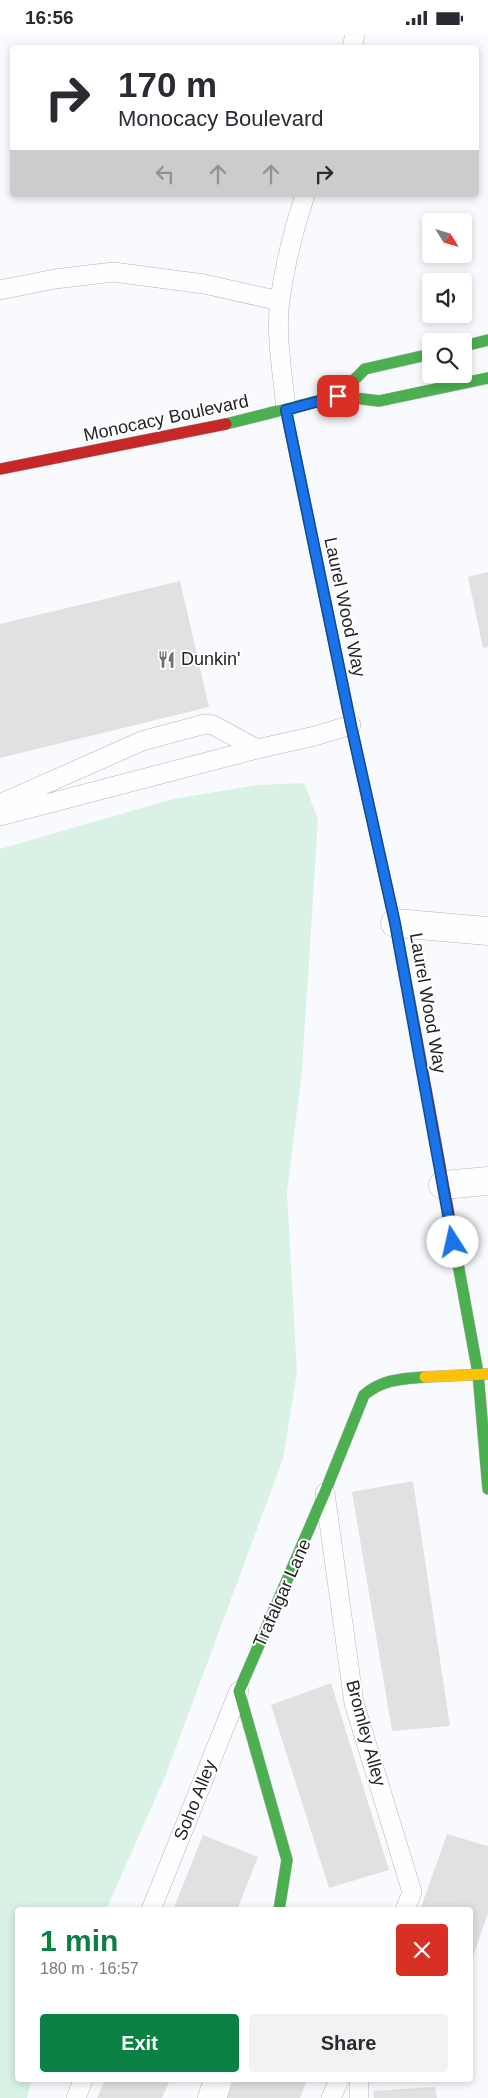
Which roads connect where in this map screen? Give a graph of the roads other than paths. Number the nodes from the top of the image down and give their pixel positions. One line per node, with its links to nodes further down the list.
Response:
1 (304, 197): 3 (lane)
2 (0, 290): 3 (lane)
3 (280, 301): 9 (lane)
4 (488, 340): 5 (street)
5 (472, 344)
6 (422, 356): 8 (street, Monocacy Boulevard)
7 (488, 379): 8 (street, Monocacy Boulevard)
8 (338, 396): 9 (street, Monocacy Boulevard)
9 (286, 410): 10 (street, Monocacy Boulevard); 11 (street, Laurel Wood Way)
10 (0, 469)
11 (351, 725): 12 (lane); 15 (street, Laurel Wood Way)
12 (257, 749): 13 (lane); 14 (lane)
13 (0, 804)
14 (0, 816)
15 (395, 923): 16 (street); 18 (street, Laurel Wood Way)
16 (488, 931)
17 (488, 1181): 18 (street)
18 (443, 1185): 19 (street, Laurel Wood Way)
19 (483, 1373): 20 (street, Laurel Wood Way); 21 (street, Trafalgar Lane)
20 (488, 1489)
21 (325, 1492): 22 (street, Trafalgar Lane); 25 (lane, Bromley Alley)
22 (239, 1691): 23 (lane, Soho Alley); 24 (street)
23 (152, 1907)
24 (279, 1907)
25 (406, 1907)
26 (82, 2082): 30 (lane)
27 (217, 2082): 31 (street)
28 (338, 2082): 32 (lane)
29 (359, 2082): 33 (lane)
30 (76, 2098)
31 (212, 2098)
32 (331, 2098)
33 (359, 2098)

